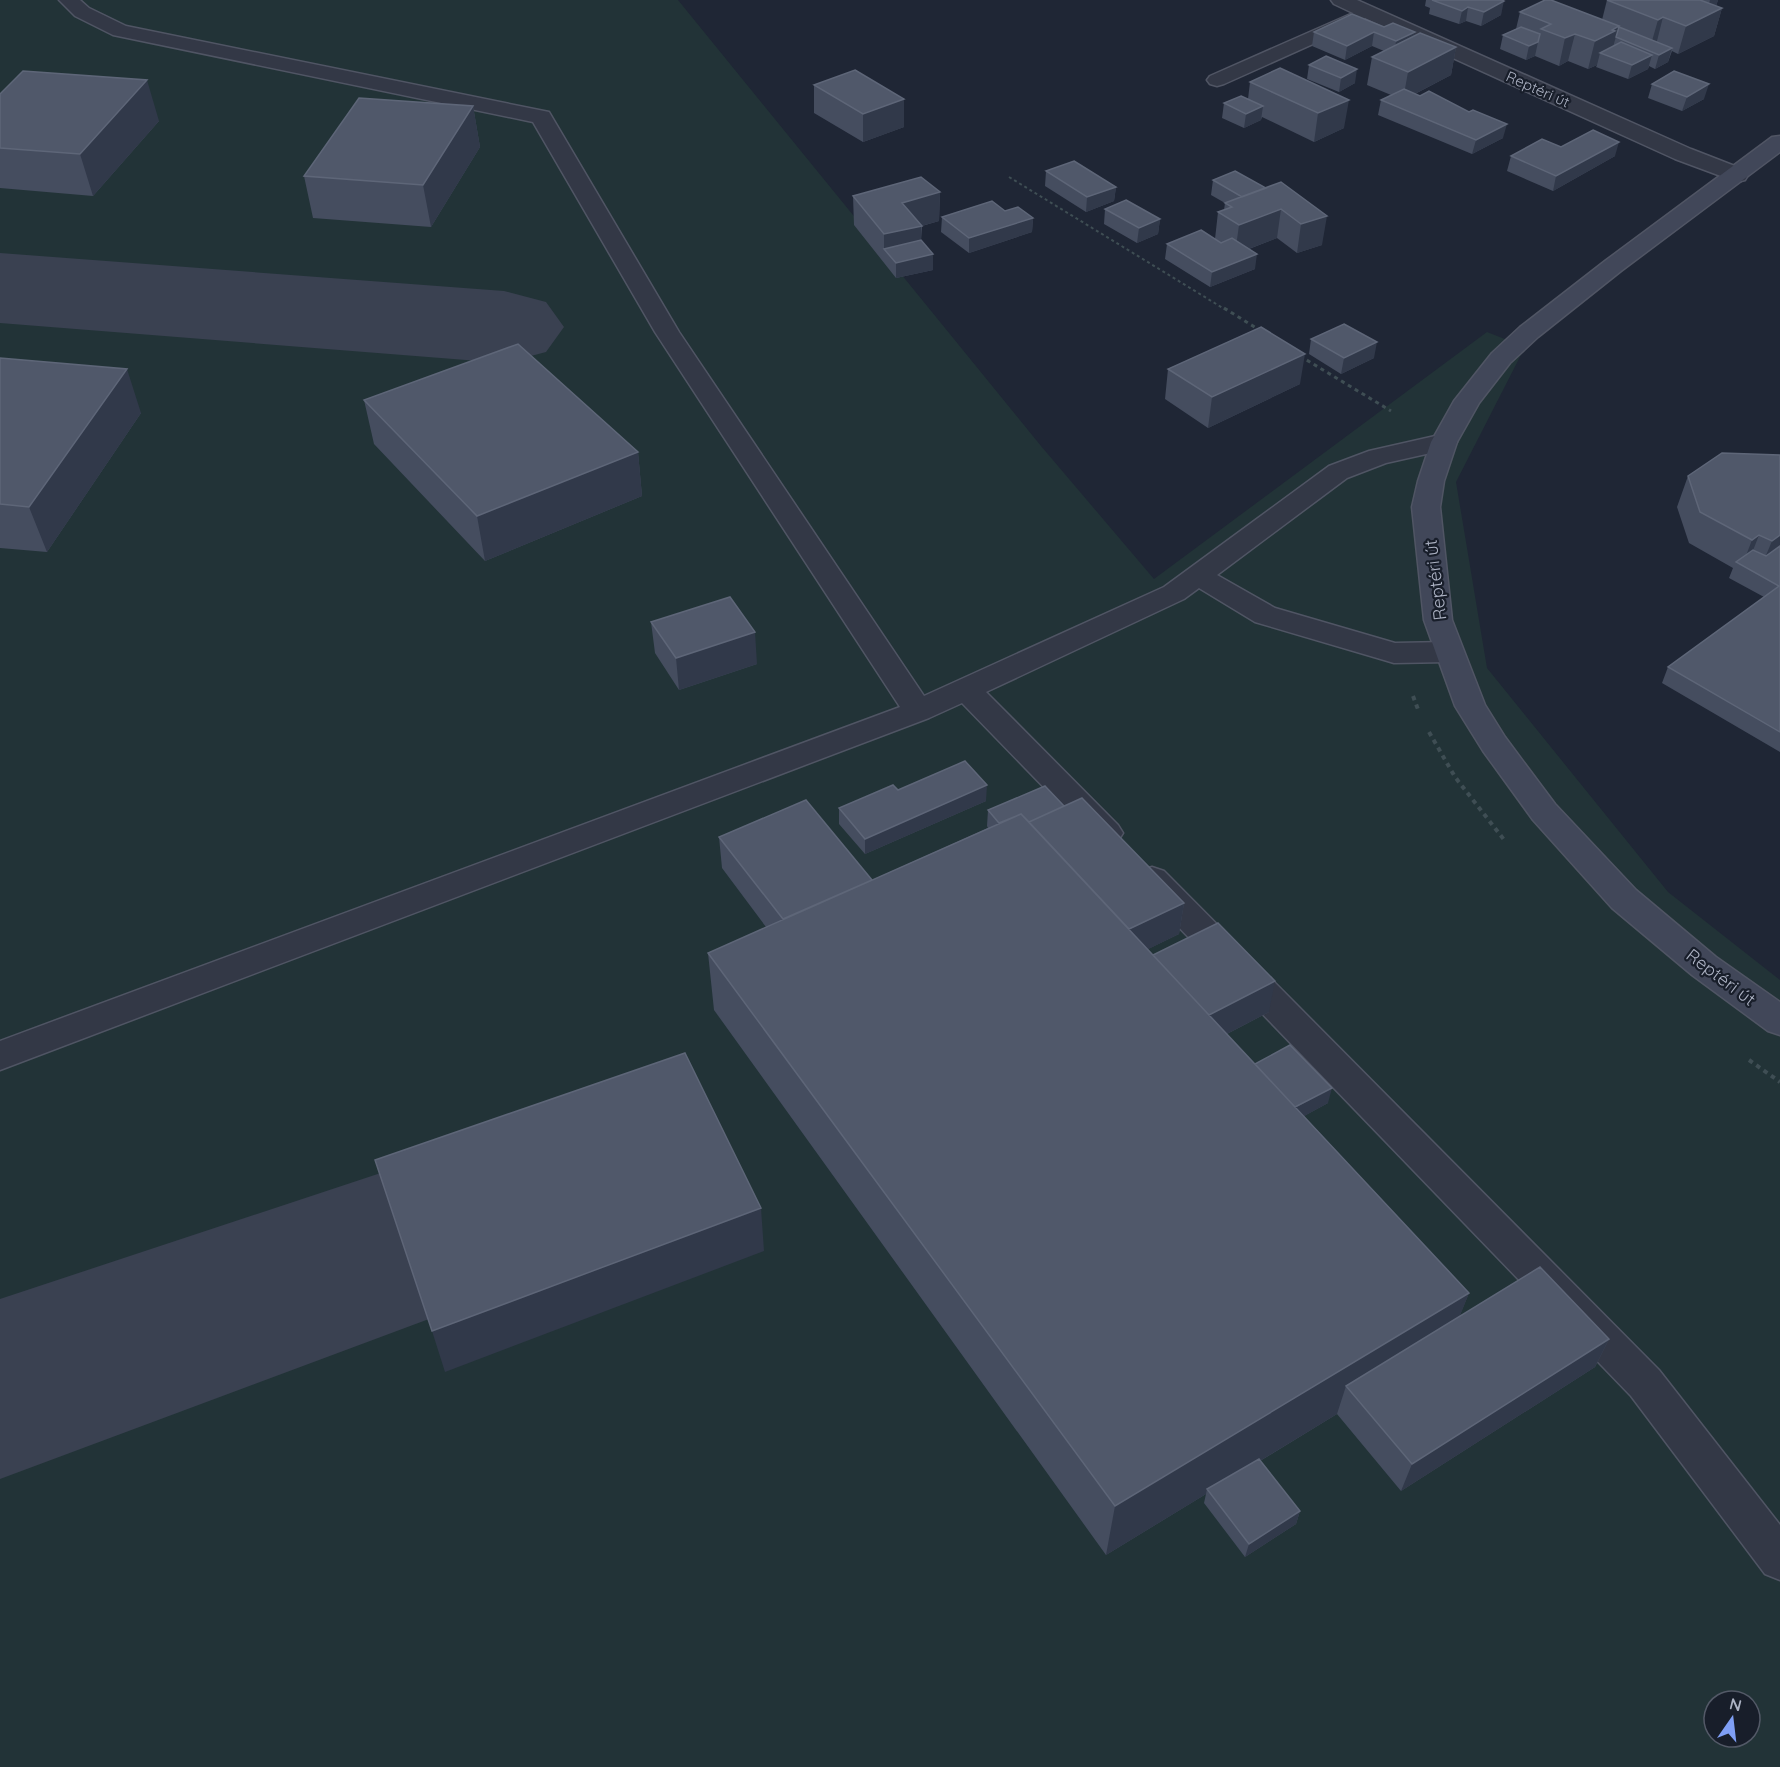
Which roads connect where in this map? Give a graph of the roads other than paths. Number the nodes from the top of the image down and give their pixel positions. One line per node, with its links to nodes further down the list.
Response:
1 (69, 0): 11 (street)
2 (1341, 0): 3 (street, Reptéri út)
3 (1367, 12): 4 (street); 6 (street, Reptéri út)
4 (1217, 80)
5 (1780, 142): 6 (main road, Reptéri út)
6 (1737, 175): 7 (main road, Reptéri út)
7 (1444, 442): 8 (street); 9 (main road, Reptéri út)
8 (1199, 576): 9 (street); 10 (street)
9 (1448, 652): 12 (main road, Reptéri út)
10 (966, 689): 11 (street); 14 (street)
11 (918, 711): 13 (street)
12 (1780, 1021)
13 (0, 1056)
14 (1780, 1559)

